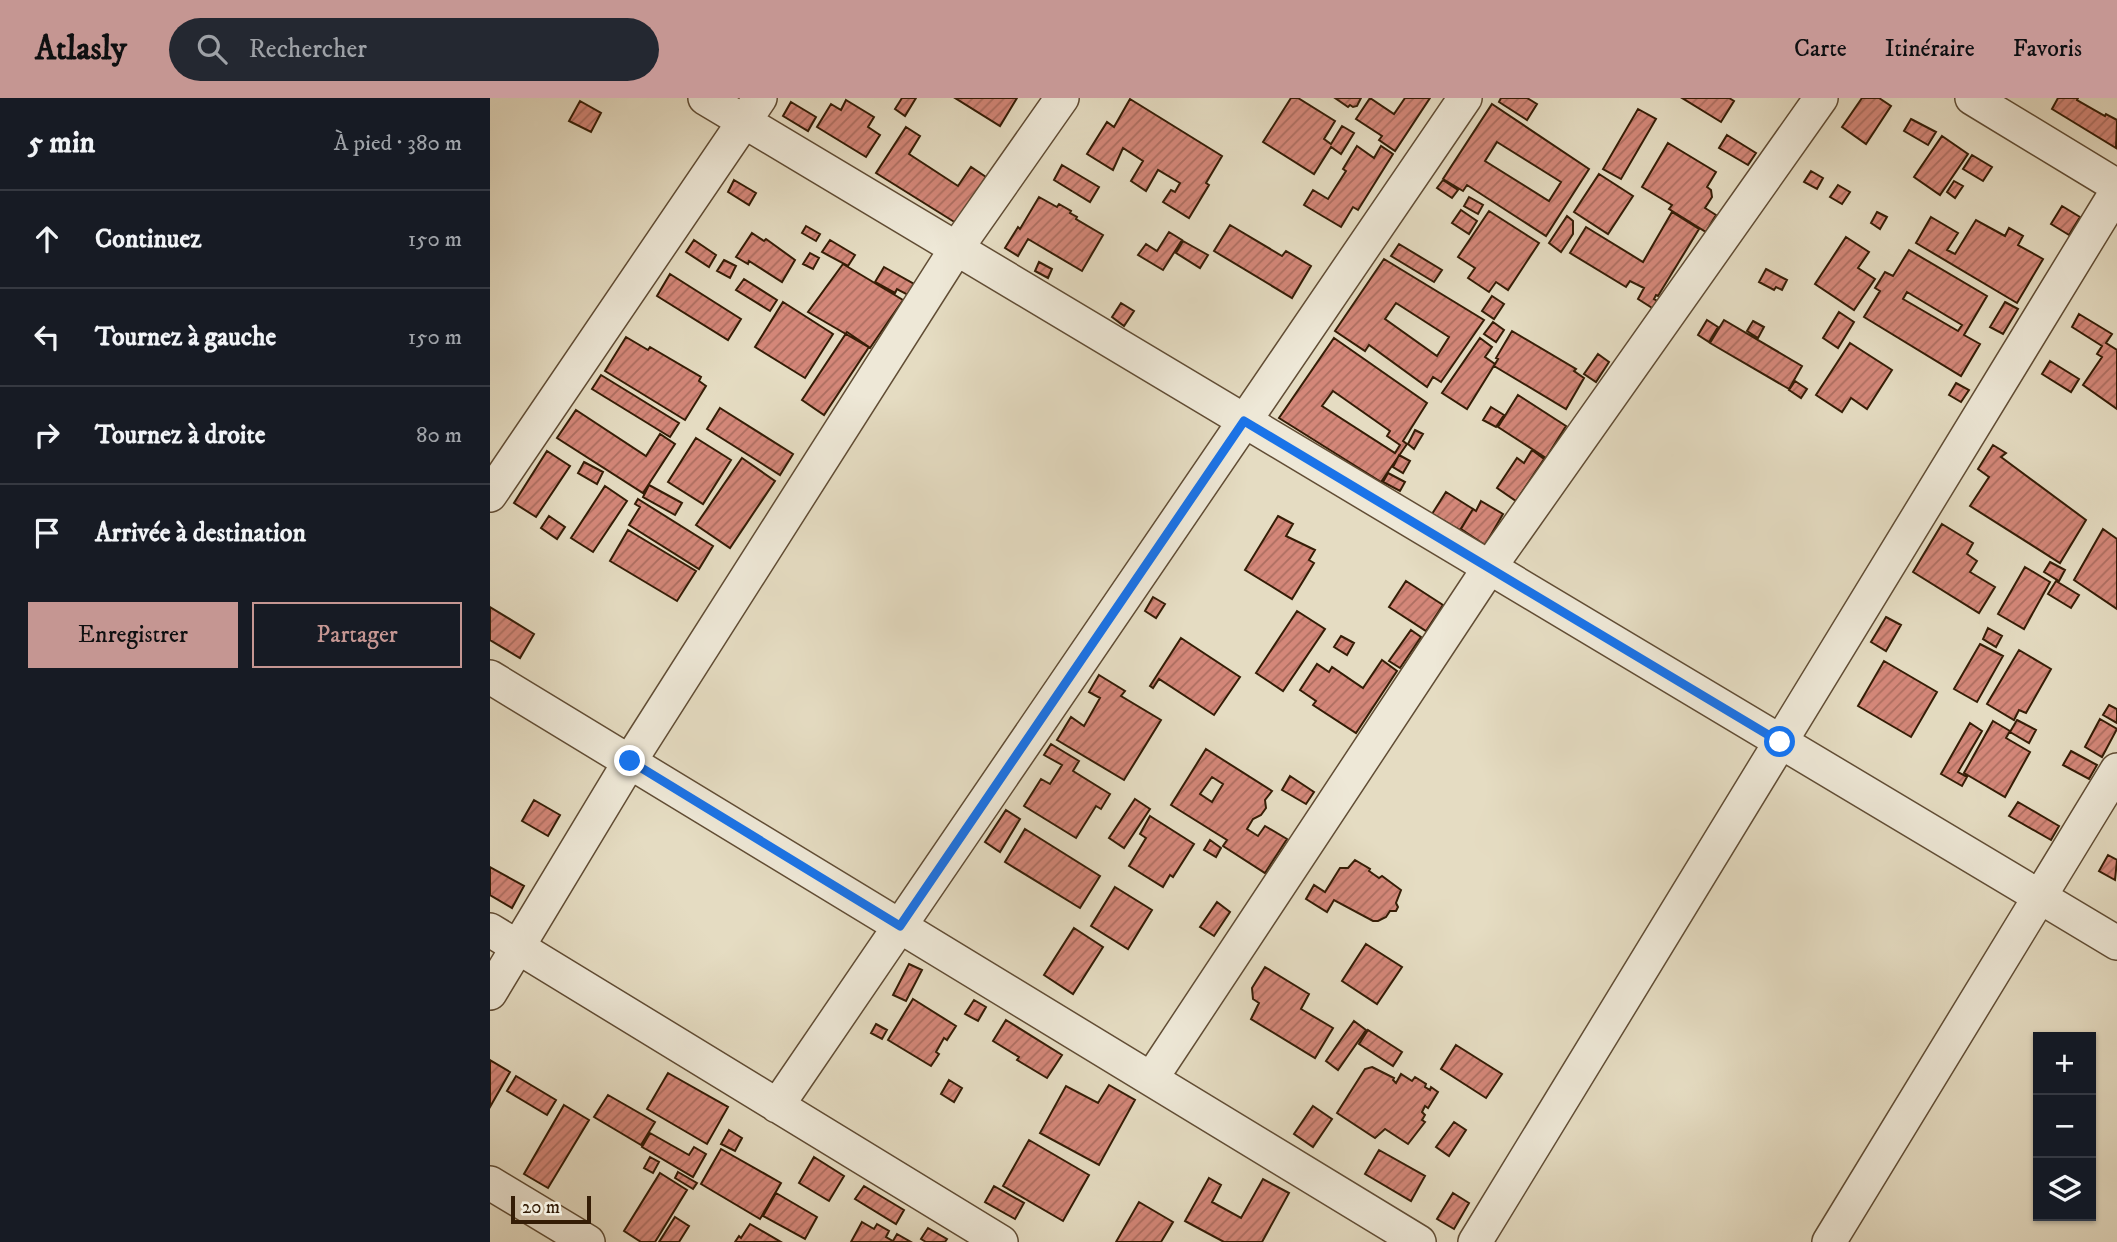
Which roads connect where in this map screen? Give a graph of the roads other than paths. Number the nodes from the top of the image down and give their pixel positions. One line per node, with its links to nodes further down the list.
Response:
1 (705, 98): 6 (street)
2 (1062, 98): 8 (street)
3 (1465, 98): 9 (street)
4 (1821, 98): 11 (street)
5 (1972, 98): 7 (street)
6 (752, 110): 8 (street); 10 (street)
7 (2117, 188): 13 (street)
8 (956, 249): 9 (street); 14 (street)
9 (1244, 421): 11 (street); 17 (street)
10 (490, 495)
11 (1489, 568): 13 (street); 21 (street)
12 (490, 677): 14 (street)
13 (1780, 742): 16 (street); 27 (street)
14 (630, 761): 17 (street); 18 (street)
15 (2117, 770): 16 (street)
16 (2040, 897): 19 (street); 28 (street)
17 (900, 926): 21 (street); 22 (street)
18 (504, 939): 20 (street); 22 (street)
19 (2117, 943)
20 (490, 993)
21 (1151, 1079): 26 (street)
22 (777, 1105): 25 (street)
23 (490, 1183): 24 (street)
24 (587, 1242)
25 (1001, 1242)
26 (1419, 1242)
27 (1475, 1242)
28 (1829, 1242)

